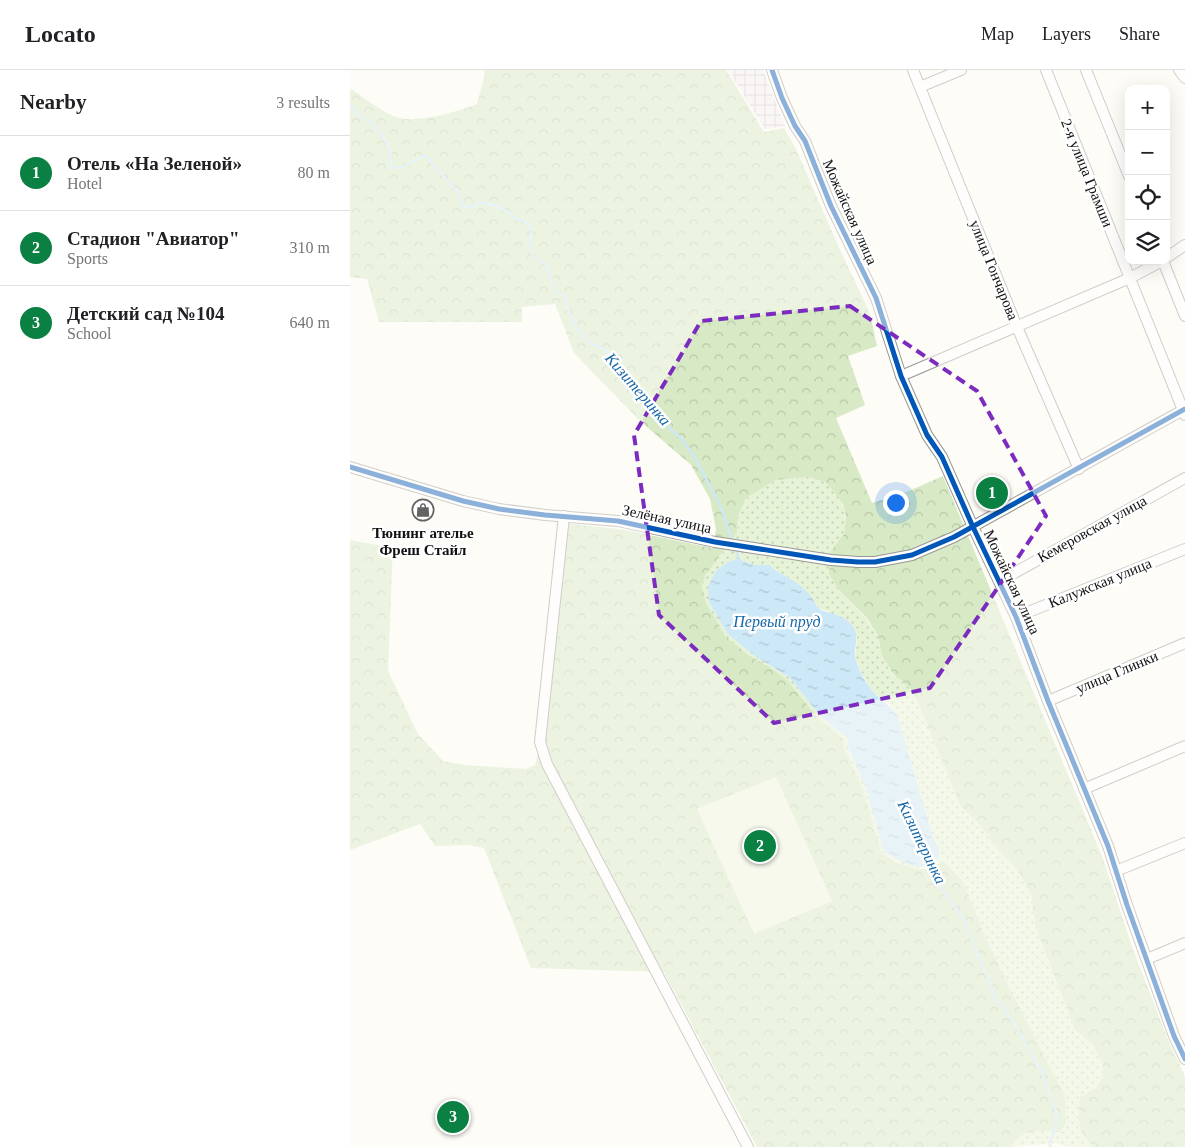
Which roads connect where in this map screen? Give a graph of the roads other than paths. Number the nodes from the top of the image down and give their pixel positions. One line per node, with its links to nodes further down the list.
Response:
1 (772, 70): 17 (street, Можайская улица)
2 (913, 70): 8 (street, улица Гончарова)
3 (962, 70): 8 (street)
4 (1046, 70): 14 (street, 2-я улица Грамши)
5 (1086, 70): 9 (street)
6 (1179, 70): 7 (street)
7 (1185, 78)
8 (920, 87): 16 (street, улица Гончарова)
9 (1129, 175)
10 (1185, 244): 11 (street)
11 (1170, 255)
12 (1154, 265): 14 (street)
13 (1164, 265): 15 (street)
14 (1130, 278): 16 (street); 18 (street, 2-я улица Грамши)
15 (1185, 316)
16 (1017, 327): 17 (street); 20 (street, улица Гончарова)
17 (902, 376): 23 (street, Можайская улица)
18 (1184, 411): 20 (street, Зелёная улица)
19 (350, 467): 22 (street, Зелёная улица)
20 (1078, 468): 23 (street, Зелёная улица)
21 (1185, 478): 25 (street, Кемеровская улица)
22 (564, 516): 23 (street, Зелёная улица); 38 (street)
23 (975, 526): 25 (street, Можайская улица)
24 (1185, 549): 26 (street, Калужская улица)
25 (1000, 581): 26 (street, Можайская улица)
26 (1016, 617): 28 (street, Можайская улица)
27 (1185, 644): 28 (street, улица Глинки)
28 (1048, 701): 30 (street, Можайская улица)
29 (1185, 746): 30 (street)
30 (1084, 789): 32 (street, Можайская улица)
31 (1185, 843): 32 (street)
32 (1116, 871): 34 (street, Можайская улица)
33 (1185, 943): 34 (street)
34 (1147, 959): 35 (street, Можайская улица)
35 (1174, 1036): 36 (street); 37 (street, Можайская улица)
36 (1185, 1039)
37 (1185, 1059)
38 (748, 1147)

